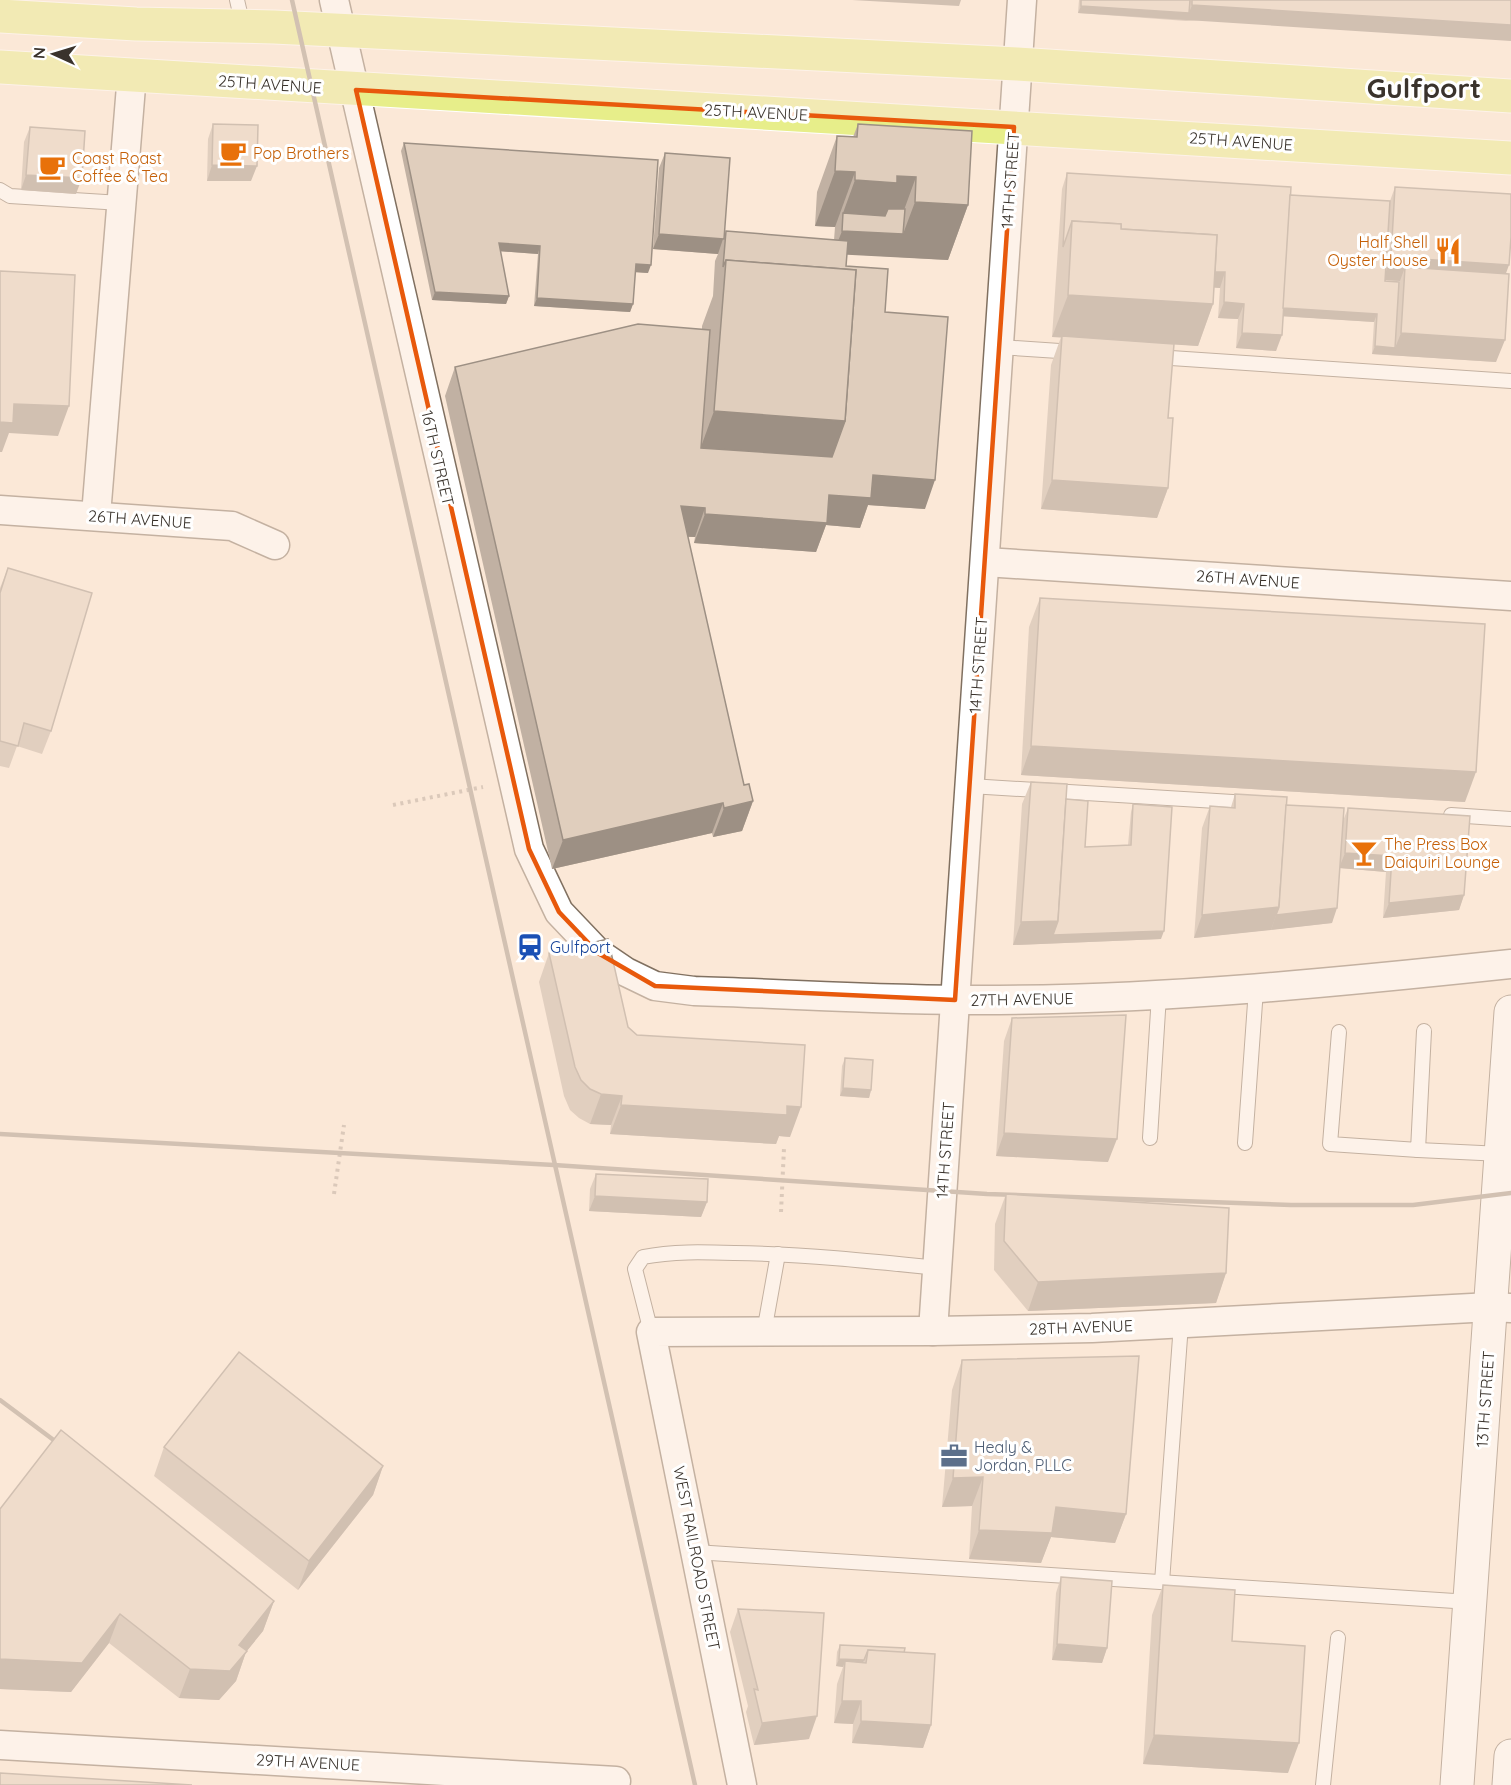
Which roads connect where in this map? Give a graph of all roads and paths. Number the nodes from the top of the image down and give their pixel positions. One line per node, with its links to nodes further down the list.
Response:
1 (1022, 0): 5 (street, 14TH STREET)
2 (240, 13): 3 (main road); 4 (main road)
3 (337, 15): 5 (main road); 8 (street, 16TH STREET)
4 (0, 16)
5 (1017, 64): 9 (main road); 10 (street, 14TH STREET)
6 (0, 67): 7 (main road, 25TH AVENUE)
7 (132, 74): 8 (main road, 25TH AVENUE); 13 (street)
8 (356, 90): 10 (main road, 25TH AVENUE); 23 (street, 16TH STREET)
9 (1511, 96)
10 (1014, 127): 11 (main road, 25TH AVENUE); 14 (street, 14TH STREET)
11 (1511, 158)
12 (0, 190): 13 (lane)
13 (121, 203): 19 (street)
14 (999, 347): 15 (lane); 21 (street, 14TH STREET)
15 (1092, 353)
16 (1137, 356): 17 (lane)
17 (1511, 381)
18 (0, 510): 19 (street, 26TH AVENUE)
19 (96, 515): 20 (street, 26TH AVENUE)
20 (275, 545)
21 (985, 562): 22 (street, 26TH AVENUE); 24 (street, 14TH STREET)
22 (1511, 596)
23 (513, 780): 26 (path); 29 (street, 16TH STREET)
24 (970, 786): 25 (lane); 33 (street, 14TH STREET)
25 (1267, 804)
26 (393, 805)
27 (1433, 814): 28 (lane)
28 (1511, 819)
29 (559, 912): 33 (street, 27TH AVENUE)
30 (1511, 964): 31 (street, 27TH AVENUE)
31 (1256, 989): 32 (street, 27TH AVENUE); 39 (lane)
32 (1159, 995): 33 (street, 27TH AVENUE); 38 (lane)
33 (955, 1000): 46 (street, 14TH STREET)
34 (1511, 1012): 42 (street, 13TH STREET)
35 (1424, 1031): 41 (lane)
36 (1339, 1032): 41 (lane)
37 (344, 1125): 43 (path)
38 (1150, 1138)
39 (1245, 1143)
40 (784, 1148): 44 (path)
41 (1418, 1150): 42 (lane)
42 (1502, 1154): 47 (street, 13TH STREET)
43 (334, 1194)
44 (781, 1212)
45 (778, 1254): 46 (lane); 50 (lane); 51 (lane)
46 (938, 1268): 49 (street, 14TH STREET)
47 (1501, 1307): 48 (street, 28TH AVENUE); 54 (street, 13TH STREET)
48 (1180, 1324): 49 (street, 28TH AVENUE); 53 (lane)
49 (933, 1331): 51 (street, 28TH AVENUE)
50 (651, 1332): 51 (street, 28TH AVENUE); 52 (street, WEST RAILROAD STREET)
51 (764, 1332)
52 (695, 1552): 53 (lane); 58 (street, WEST RAILROAD STREET)
53 (1162, 1582): 54 (lane)
54 (1470, 1602): 60 (street, 13TH STREET)
55 (1338, 1638): 59 (lane)
56 (0, 1745): 57 (street, 29TH AVENUE)
57 (616, 1780)
58 (742, 1785)
59 (1323, 1785)
60 (1457, 1785)

